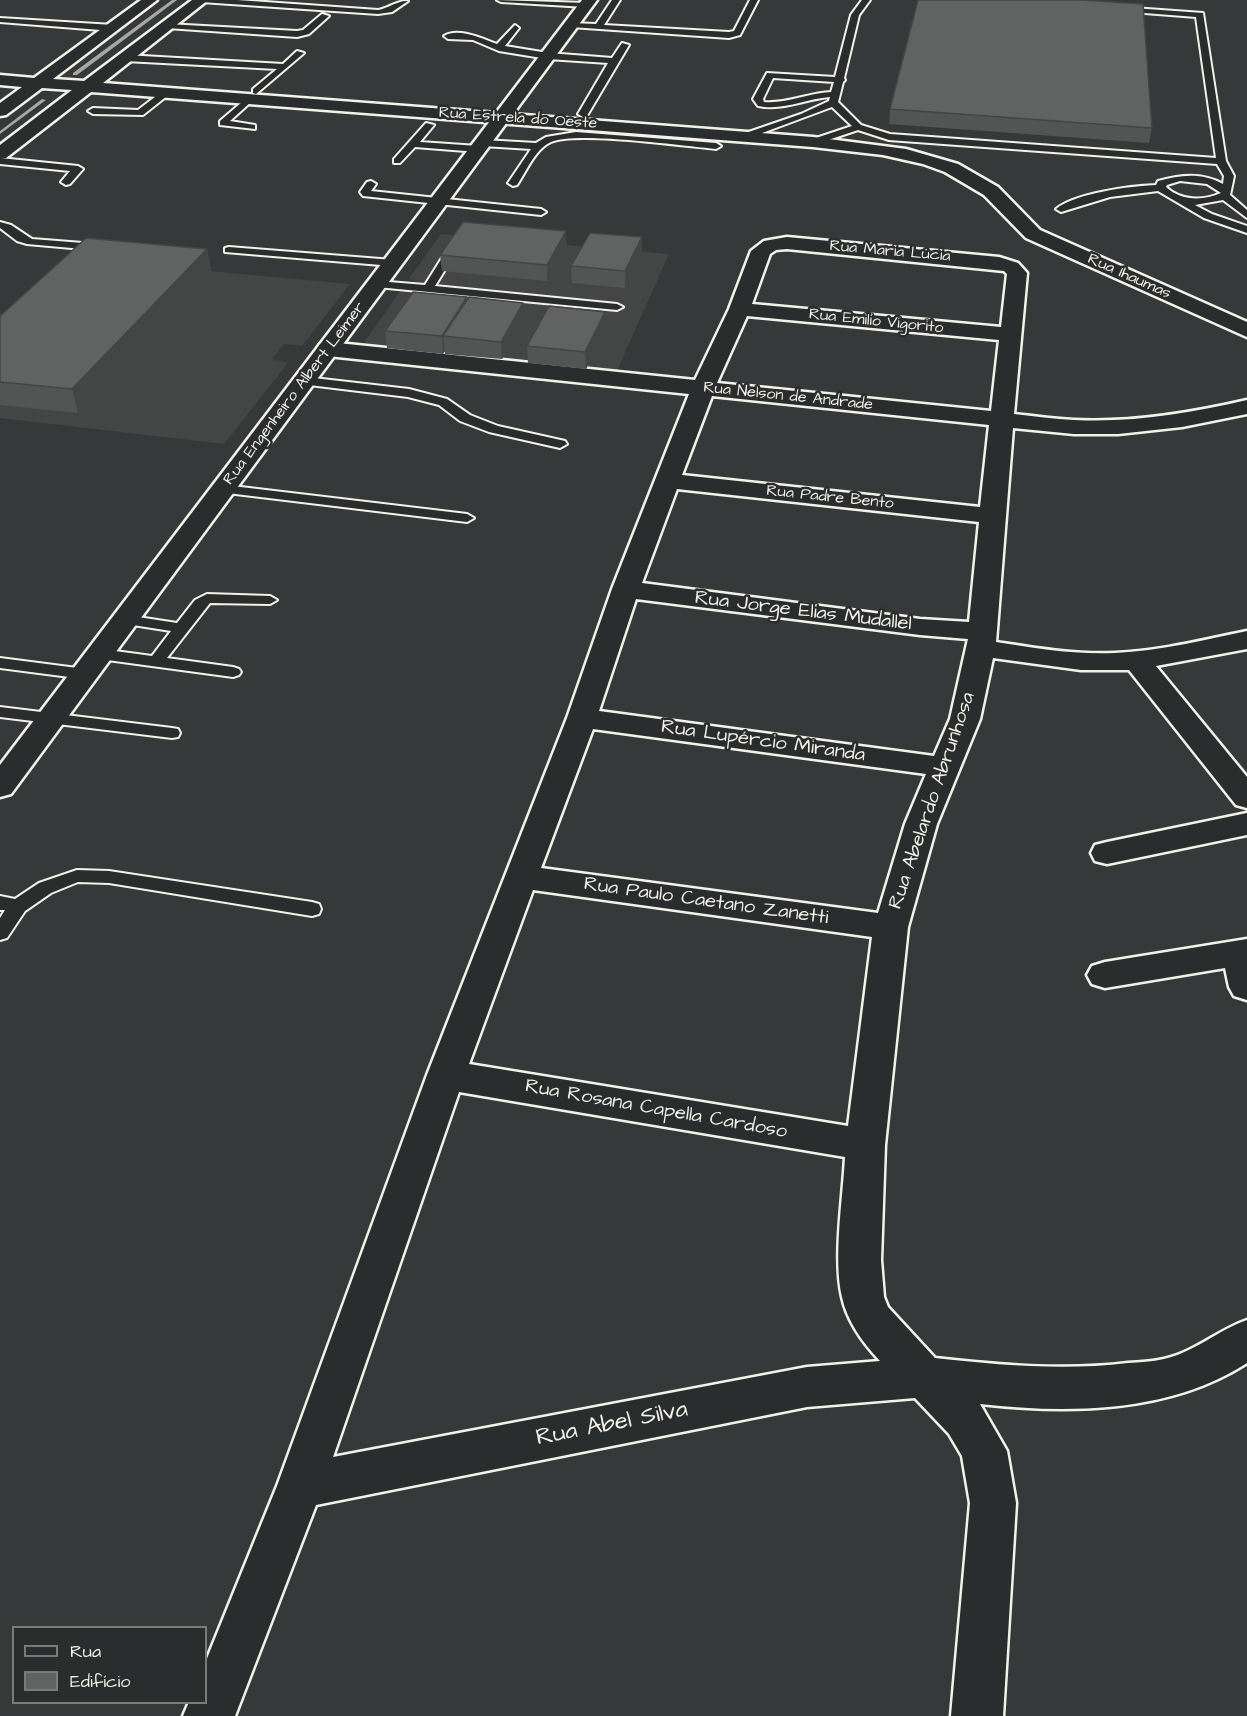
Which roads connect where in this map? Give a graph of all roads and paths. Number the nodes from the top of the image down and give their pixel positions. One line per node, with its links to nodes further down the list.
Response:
1 (150, 0): 16 (street)
2 (201, 0): 7 (lane); 13 (street)
3 (501, 0): 8 (lane)
4 (616, 0): 8 (lane); 14 (lane)
5 (754, 0): 14 (lane)
6 (866, 0): 27 (lane)
7 (404, 1)
8 (594, 2): 12 (street, Rua Engenheiro Albert Leimer)
9 (1109, 8): 50 (lane)
10 (325, 16): 13 (lane)
11 (0, 22): 16 (lane)
12 (571, 25): 14 (lane); 21 (street, Rua Engenheiro Albert Leimer)
13 (167, 26): 22 (street)
14 (598, 27)
15 (515, 28): 19 (lane)
16 (110, 30): 28 (street)
17 (448, 36): 19 (lane)
18 (626, 45): 23 (lane)
19 (499, 48): 21 (lane)
20 (300, 53): 24 (lane)
21 (548, 56): 23 (lane); 37 (street, Rua Engenheiro Albert Leimer)
22 (125, 58): 24 (lane); 29 (street)
23 (614, 61): 36 (lane)
24 (285, 67): 31 (lane)
25 (804, 76): 27 (lane); 32 (lane); 32 (lane)
26 (0, 80): 28 (street, Rua Estrela do Oeste)
27 (841, 80): 33 (lane)
28 (40, 83): 29 (street, Rua Estrela do Oeste); 34 (street)
29 (88, 86): 30 (street, Rua Estrela do Oeste); 47 (street)
30 (167, 92): 31 (street, Rua Estrela do Oeste); 35 (lane)
31 (253, 95): 37 (street, Rua Estrela do Oeste); 39 (lane)
32 (798, 98): 33 (lane)
33 (835, 99): 40 (lane); 41 (lane)
34 (0, 111)
35 (93, 111)
36 (583, 114)
37 (502, 118): 41 (street, Rua Estrela do Oeste); 44 (street, Rua Engenheiro Albert Leimer)
38 (429, 125): 43 (lane)
39 (252, 127)
40 (858, 127): 42 (lane); 50 (lane)
41 (743, 136): 42 (street, Rua Estrela do Oeste)
42 (813, 142): 62 (street, Rua Estrela do Oeste)
43 (414, 144): 44 (lane); 49 (lane)
44 (480, 146): 45 (lane); 58 (street, Rua Engenheiro Albert Leimer)
45 (538, 146): 46 (lane); 53 (lane)
46 (717, 146)
47 (0, 154)
48 (0, 161): 52 (lane)
49 (397, 161)
50 (1221, 161): 51 (lane); 56 (lane)
51 (1191, 178): 55 (lane); 56 (lane)
52 (66, 182)
53 (513, 183)
54 (371, 184): 58 (lane)
55 (1161, 188): 57 (lane); 59 (lane)
56 (1225, 195): 57 (lane); 61 (lane)
57 (1176, 198): 64 (lane)
58 (439, 201): 60 (lane); 68 (street, Rua Engenheiro Albert Leimer)
59 (1061, 209)
60 (541, 212)
61 (1247, 215)
62 (1015, 219): 74 (street, Rua Ihaumas)
63 (0, 225): 66 (lane)
64 (1247, 230)
65 (459, 240): 71 (lane)
66 (83, 246)
67 (228, 250): 68 (lane)
68 (393, 263): 70 (street, Rua Engenheiro Albert Leimer)
69 (1017, 273): 73 (street, Rua Maria Lúcia); 75 (street, Rua Abelardo Abrunhosa)
70 (377, 284): 71 (lane); 76 (street, Rua Engenheiro Albert Leimer)
71 (428, 289): 72 (lane)
72 (617, 307)
73 (740, 309): 75 (street, Rua Emilio Vigorito); 78 (street)
74 (1247, 330)
75 (1012, 335): 81 (street, Rua Abelardo Abrunhosa)
76 (328, 349): 77 (street, Rua Engenheiro Albert Leimer); 78 (street, Rua Nelson de Andrade)
77 (305, 381): 83 (lane); 85 (street, Rua Engenheiro Albert Leimer)
78 (703, 388): 81 (street, Rua Nelson de Andrade); 84 (street)
79 (1247, 407): 80 (street, Rua Nelson de Andrade)
80 (1218, 414): 81 (street, Rua Nelson de Andrade); 82 (street)
81 (1003, 420): 86 (street, Rua Abelardo Abrunhosa)
82 (1247, 426)
83 (560, 444)
84 (668, 481): 86 (street, Rua Padre Bento); 88 (street)
85 (224, 489): 87 (lane); 90 (street, Rua Engenheiro Albert Leimer)
86 (992, 516): 92 (street, Rua Abelardo Abrunhosa)
87 (467, 518)
88 (626, 589): 92 (street, Rua Jorge Elias Mudallel); 102 (street)
89 (270, 600): 91 (lane)
90 (125, 620): 91 (lane); 94 (street, Rua Engenheiro Albert Leimer)
91 (181, 628): 95 (lane)
92 (981, 639): 96 (street, Rua Jorge Elias Mudallel); 104 (street, Rua Abelardo Abrunhosa)
93 (1247, 640): 96 (street, Rua Jorge Elias Mudallel)
94 (100, 654): 95 (lane); 99 (street, Rua Engenheiro Albert Leimer)
95 (157, 661): 98 (lane)
96 (1137, 661): 106 (street)
97 (0, 663): 99 (lane)
98 (233, 672)
99 (85, 674): 101 (street, Rua Engenheiro Albert Leimer)
100 (0, 712): 101 (lane)
101 (52, 717): 103 (lane); 105 (street, Rua Engenheiro Albert Leimer)
102 (582, 717): 104 (street, Rua Lupércio Miranda); 109 (street)
103 (172, 733)
104 (945, 767): 112 (street, Rua Abelardo Abrunhosa)
105 (0, 788)
106 (1247, 798)
107 (1247, 824): 108 (street)
108 (1107, 853)
109 (522, 877): 112 (street, Rua Paulo Caetano Zanetti); 117 (street)
110 (9, 904): 111 (lane); 113 (lane)
111 (312, 909)
112 (891, 927): 118 (street, Rua Abelardo Abrunhosa)
113 (0, 933)
114 (1243, 953): 115 (street); 116 (street)
115 (1105, 975)
116 (1247, 987)
117 (446, 1075): 118 (street, Rua Rosana Capella Cardoso); 121 (street)
118 (865, 1146): 120 (street, Rua Abelardo Abrunhosa)
119 (1247, 1339): 120 (street, Rua Abel Silva)
120 (926, 1377): 121 (street, Rua Abel Silva); 123 (street, Rua Abelardo Abrunhosa)
121 (300, 1486): 122 (street)
122 (209, 1716)
123 (978, 1716)

